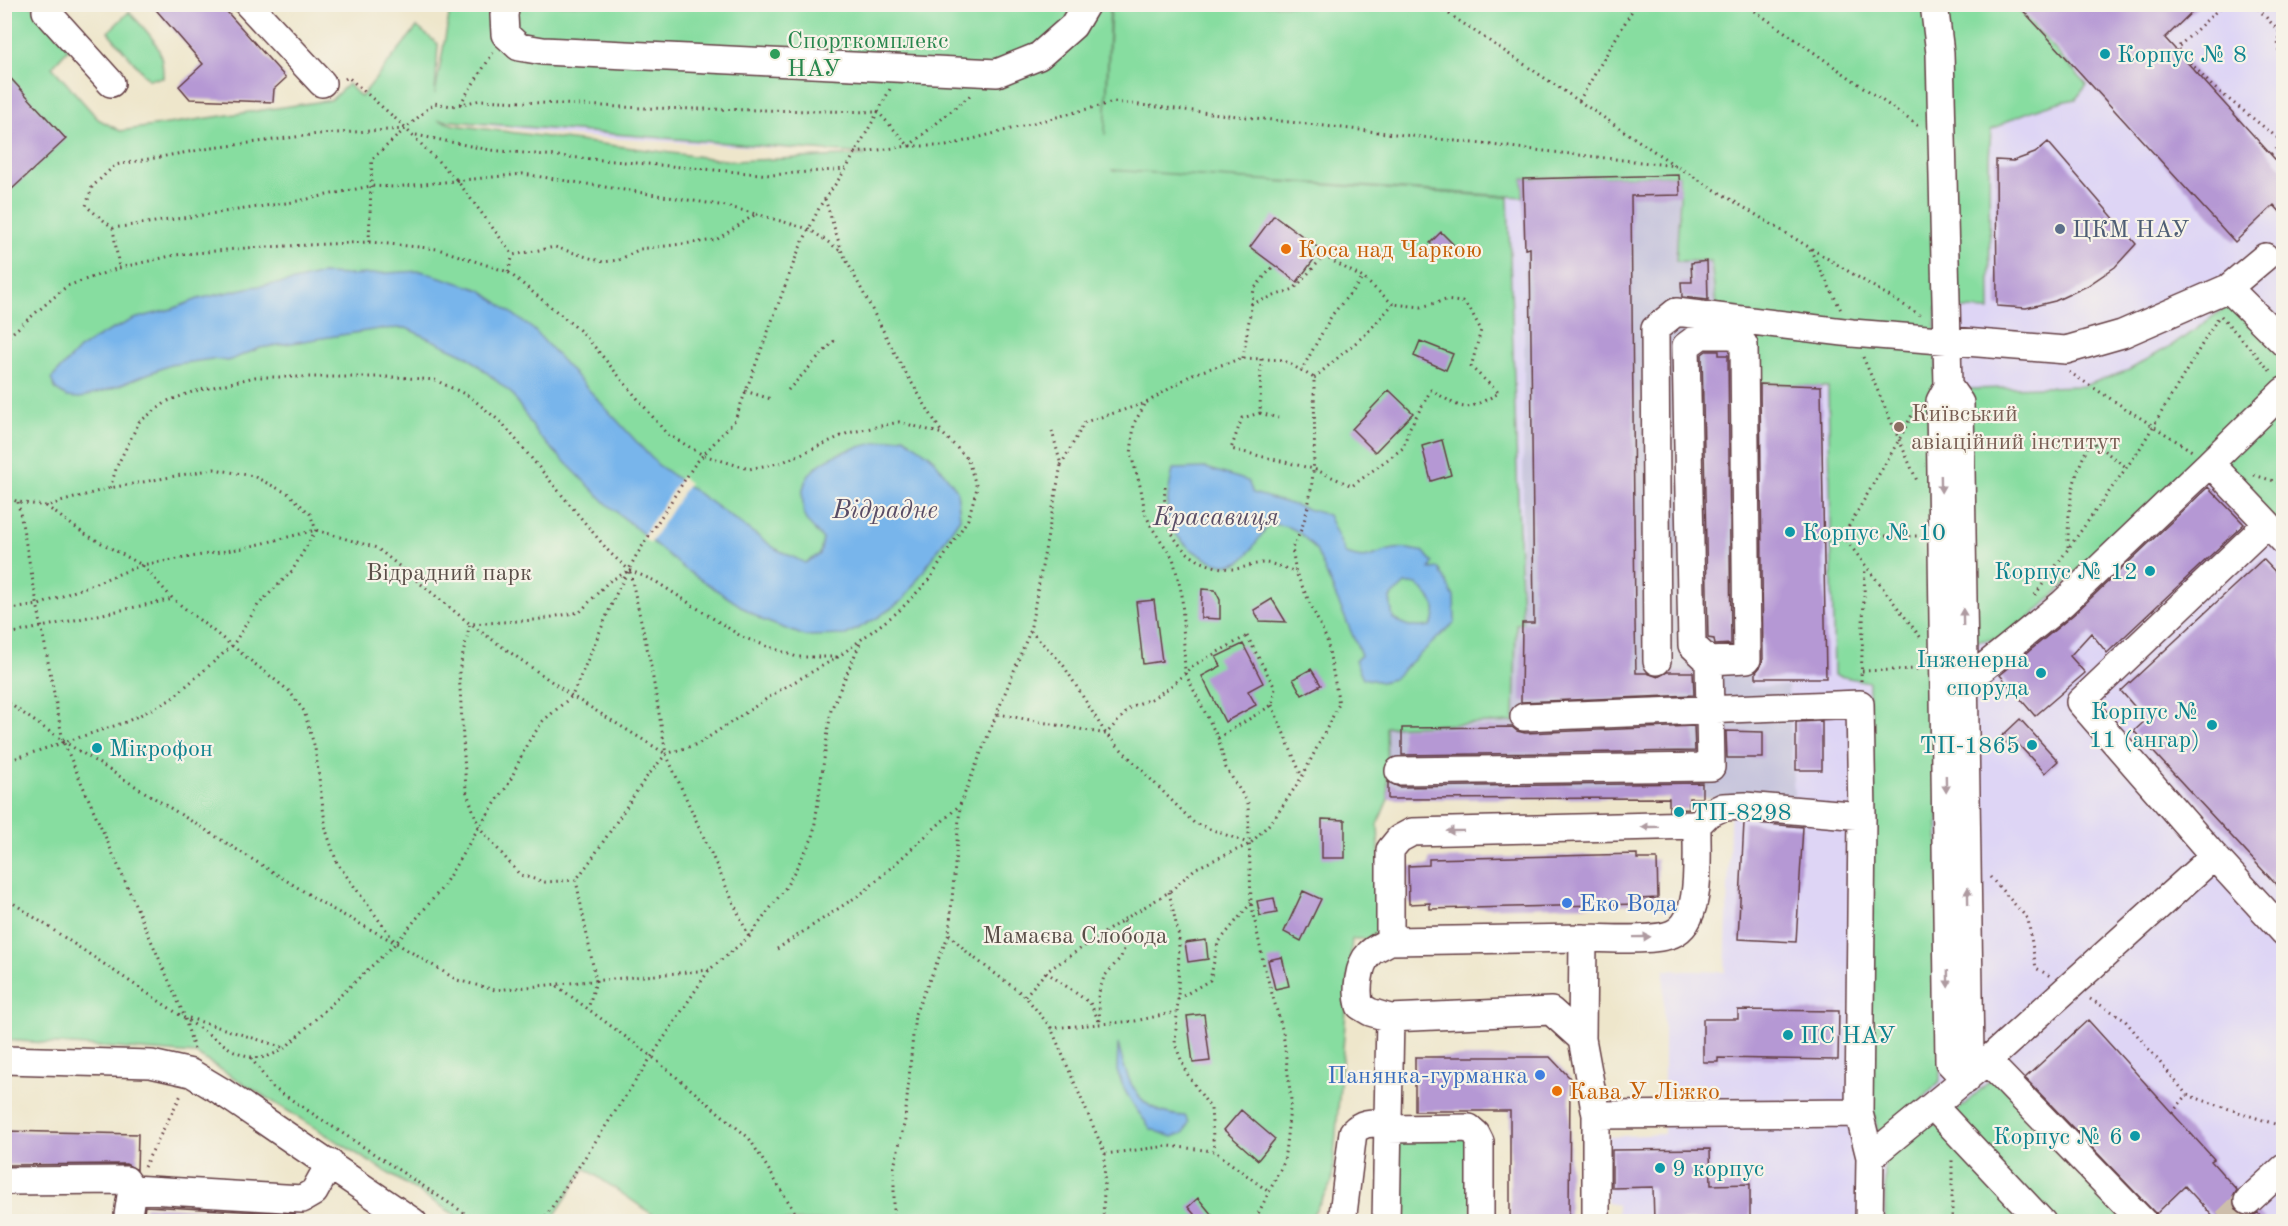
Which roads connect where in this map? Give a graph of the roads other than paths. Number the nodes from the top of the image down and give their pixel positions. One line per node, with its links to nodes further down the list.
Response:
1 (248, 4): 7 (street)
2 (506, 4): 3 (street)
3 (1086, 4)
4 (1934, 4): 10 (street)
5 (46, 11): 6 (street)
6 (111, 82)
7 (322, 83)
8 (2265, 257): 9 (street)
9 (2228, 288): 10 (street); 11 (street)
10 (1947, 342): 13 (street); 16 (street)
11 (2283, 344)
12 (2279, 384): 14 (street)
13 (1948, 386): 18 (street, one-way to 18); 18 (street, one-way to 13)
14 (2210, 462): 15 (street); 18 (street)
15 (2275, 532): 24 (street)
16 (1657, 661)
17 (1709, 661): 17 (street); 19 (street)
18 (1954, 668): 32 (street)
19 (1710, 710): 20 (street); 21 (street); 22 (street)
20 (1524, 717)
21 (1399, 771)
22 (1862, 816): 23 (street); 34 (street)
23 (1697, 825): 26 (street, one-way to 23); 27 (street, one-way to 27)
24 (2214, 856): 25 (street); 31 (street)
25 (2283, 932)
26 (1583, 938): 27 (street); 29 (street)
27 (1390, 941): 28 (street)
28 (1390, 1018): 29 (street); 36 (street)
29 (1581, 1039): 35 (street)
30 (4, 1060): 38 (street)
31 (1987, 1061): 32 (street); 51 (street)
32 (1966, 1080): 33 (street)
33 (1933, 1106): 37 (street); 50 (street)
34 (1859, 1113): 35 (street); 37 (street)
35 (1596, 1115): 48 (street)
36 (1387, 1126): 45 (street); 46 (street); 47 (street)
37 (1869, 1157): 49 (street)
38 (330, 1163): 41 (street); 44 (street)
39 (2283, 1168): 42 (street)
40 (4, 1181): 41 (street)
41 (132, 1189): 43 (street)
42 (2248, 1201)
43 (127, 1221)
44 (414, 1221)
45 (1342, 1221)
46 (1386, 1221)
47 (1480, 1221)
48 (1596, 1221)
49 (1869, 1221)
50 (2042, 1221)
51 (2143, 1221)

